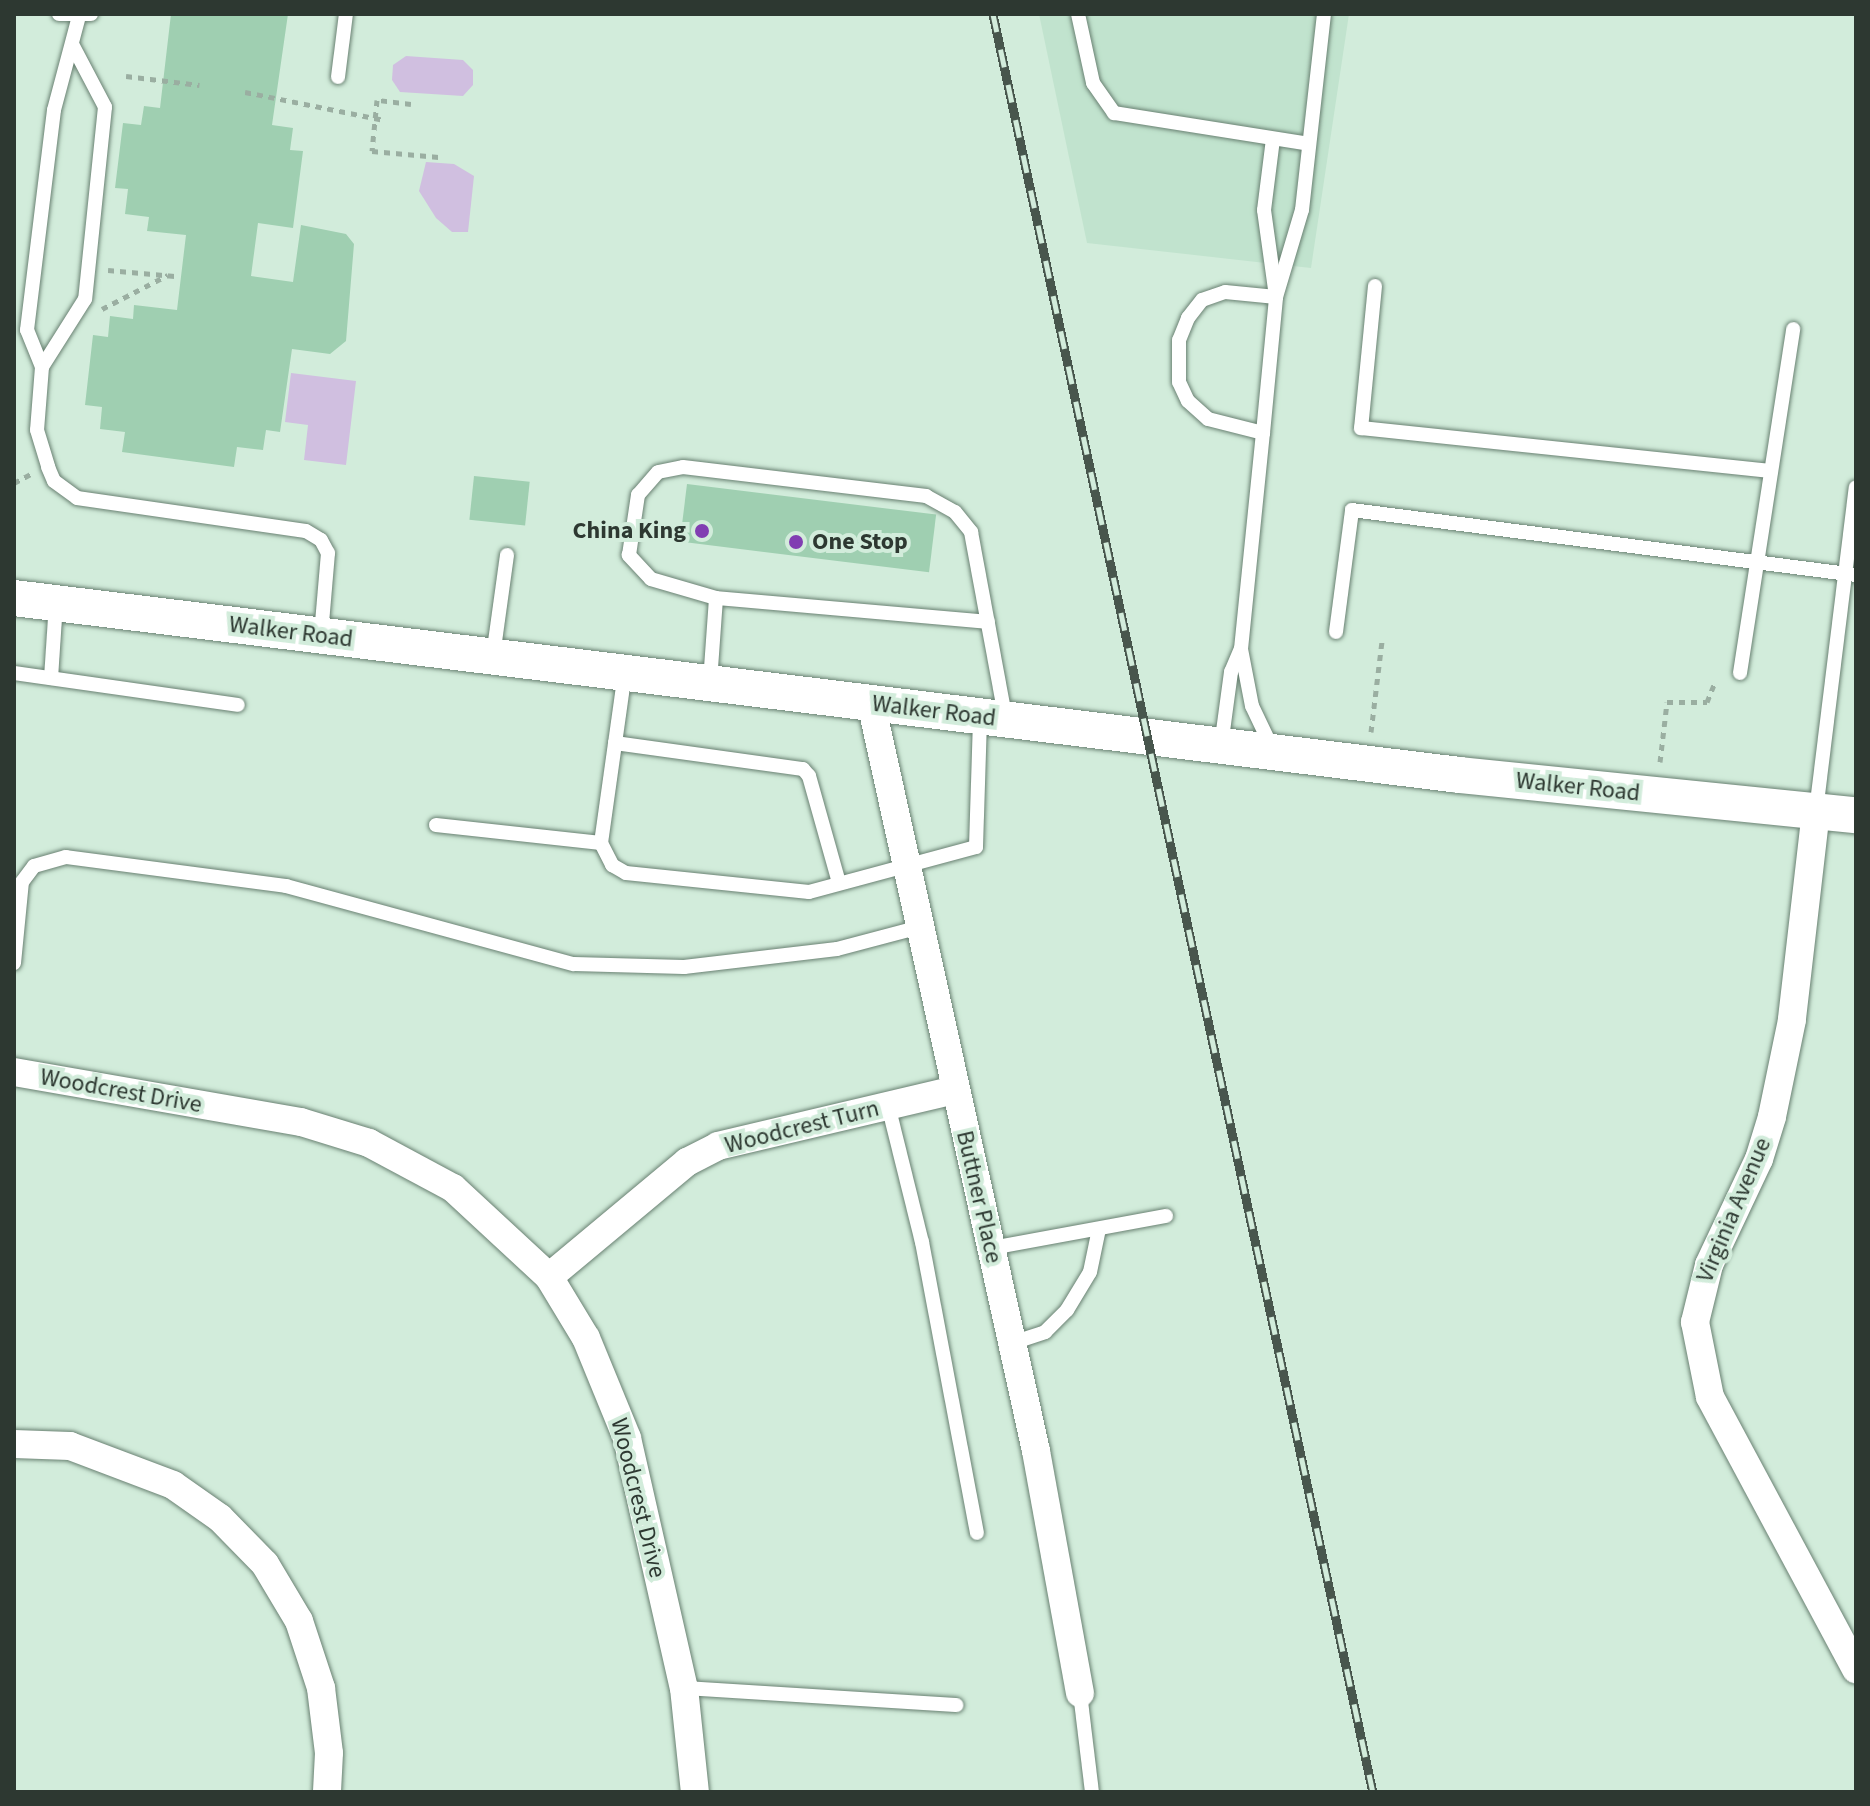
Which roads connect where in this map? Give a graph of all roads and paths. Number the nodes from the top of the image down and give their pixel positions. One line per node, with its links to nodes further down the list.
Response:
1 (59, 14): 5 (lane)
2 (346, 14): 8 (lane)
3 (1078, 14): 14 (lane)
4 (1324, 14): 15 (lane)
5 (85, 15): 6 (lane)
6 (73, 46): 22 (lane); 22 (lane)
7 (126, 76): 9 (path)
8 (338, 77)
9 (199, 85)
10 (245, 92): 12 (path)
11 (411, 104): 12 (path)
12 (375, 118): 13 (path); 16 (path)
13 (384, 120)
14 (1273, 139): 15 (lane); 19 (lane)
15 (1309, 144): 19 (lane)
16 (439, 157)
17 (103, 270): 20 (path)
18 (1375, 286): 24 (lane)
19 (1276, 297): 23 (lane); 23 (lane)
20 (99, 310)
21 (1793, 329): 24 (lane)
22 (42, 367): 36 (lane)
23 (1263, 433): 38 (lane)
24 (1771, 471): 29 (lane)
25 (31, 474): 26 (path)
26 (14, 483)
27 (1856, 487): 30 (lane)
28 (507, 555): 39 (lane)
29 (1757, 562): 30 (lane); 35 (lane); 42 (lane)
30 (1851, 574): 54 (lane)
31 (14, 598): 33 (street, Walker Road)
32 (716, 598): 34 (lane); 34 (lane); 45 (lane)
33 (56, 603): 36 (street, Walker Road); 43 (lane)
34 (988, 622): 48 (lane)
35 (1336, 632)
36 (321, 636): 39 (street, Walker Road)
37 (1382, 641): 49 (path)
38 (1241, 649): 51 (lane); 52 (lane)
39 (493, 657): 41 (street, Walker Road)
40 (14, 673): 43 (lane)
41 (625, 673): 45 (street, Walker Road); 50 (lane)
42 (1740, 673)
43 (51, 678): 47 (lane)
44 (1715, 682): 53 (path)
45 (710, 683): 46 (street, Walker Road)
46 (871, 703): 48 (street, Walker Road); 58 (street, Buttner Place)
47 (238, 705)
48 (993, 718): 51 (street, Walker Road); 58 (lane)
49 (1371, 732)
50 (615, 743): 57 (lane); 59 (lane)
51 (1221, 746): 52 (street, Walker Road)
52 (1275, 754): 54 (street, Walker Road)
53 (1660, 762)
54 (1816, 811): 55 (street, Walker Road); 72 (street, Virginia Avenue)
55 (1856, 815)
56 (436, 825): 57 (lane)
57 (601, 843): 59 (lane)
58 (906, 864): 59 (lane); 60 (street, Buttner Place)
59 (839, 883)
60 (920, 927): 61 (lane); 63 (street, Buttner Place)
61 (14, 963)
62 (14, 1072): 68 (street, Woodcrest Drive)
63 (955, 1090): 64 (street, Woodcrest Turn); 67 (street, Buttner Place)
64 (888, 1105): 68 (street, Woodcrest Turn); 71 (lane)
65 (1166, 1216): 66 (lane)
66 (1099, 1229): 67 (lane); 69 (lane)
67 (991, 1248): 69 (street, Buttner Place)
68 (549, 1277): 73 (street, Woodcrest Drive)
69 (1012, 1343): 74 (street, Buttner Place)
70 (14, 1444): 76 (street)
71 (977, 1533)
72 (1856, 1669)
73 (684, 1688): 75 (lane); 77 (street, Woodcrest Drive)
74 (1080, 1693): 78 (lane)
75 (956, 1705)
76 (327, 1792)
77 (695, 1792)
78 (1092, 1792)

